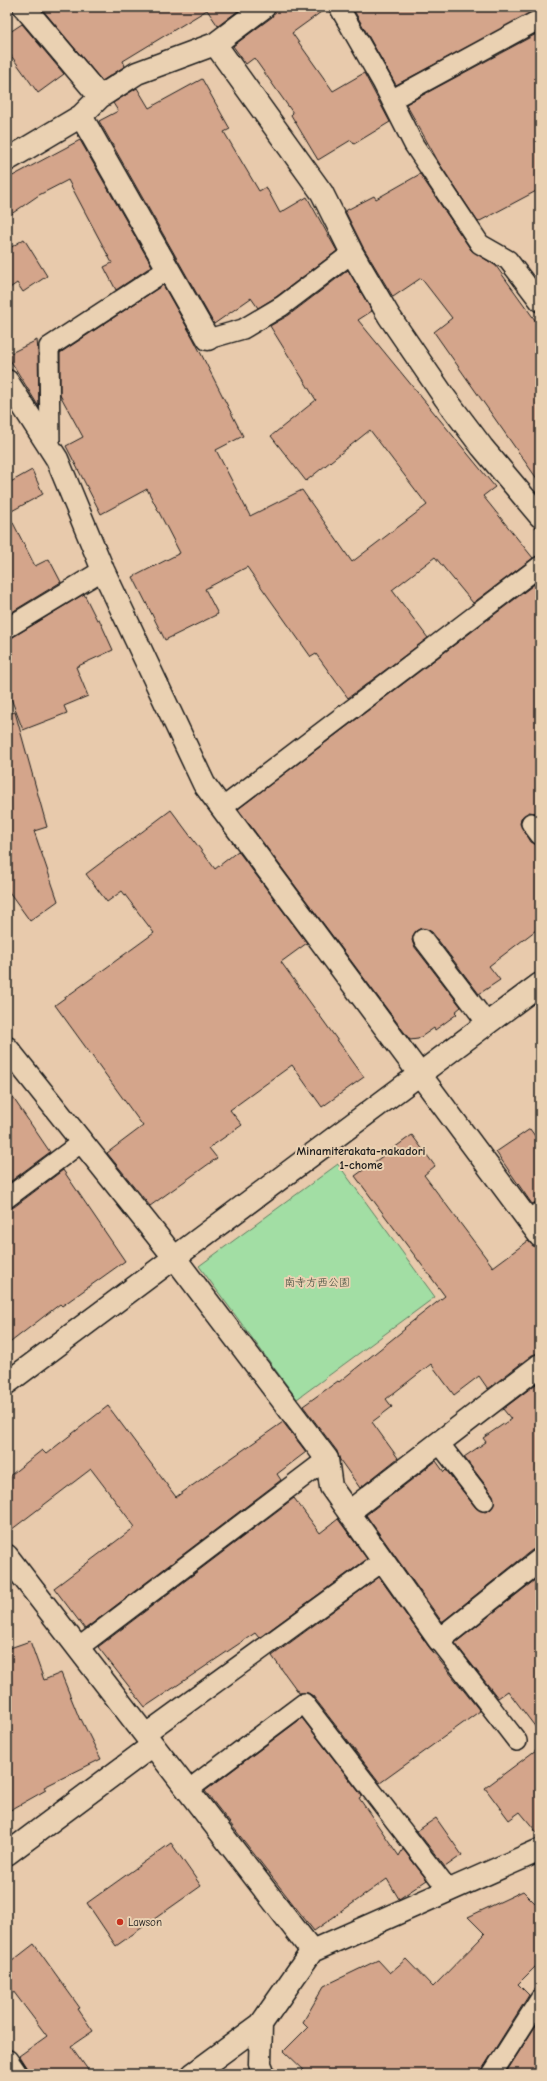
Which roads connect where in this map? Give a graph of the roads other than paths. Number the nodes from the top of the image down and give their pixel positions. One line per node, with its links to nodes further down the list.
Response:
1 (264, 7): 7 (street)
2 (338, 7): 9 (lane)
3 (538, 7): 5 (lane)
4 (32, 10): 8 (street)
5 (540, 11)
6 (540, 19): 9 (lane)
7 (215, 44): 8 (street); 12 (street)
8 (100, 97): 10 (street)
9 (391, 100): 14 (lane)
10 (81, 116): 11 (street); 13 (street)
11 (7, 160)
12 (352, 253): 15 (lane); 18 (street)
13 (168, 269): 15 (street); 17 (lane)
14 (540, 302)
15 (208, 339)
16 (7, 381): 17 (street)
17 (50, 448): 20 (street)
18 (540, 516)
19 (540, 566): 22 (lane)
20 (104, 570): 21 (lane); 22 (street)
21 (7, 628)
22 (222, 808): 27 (street)
23 (423, 939): 25 (lane)
24 (540, 984): 25 (street)
25 (487, 1024): 27 (street)
26 (7, 1048): 28 (street)
27 (419, 1074): 30 (street); 31 (street)
28 (82, 1142): 29 (lane); 31 (street)
29 (7, 1198)
30 (536, 1223)
31 (174, 1257): 33 (street); 35 (street)
32 (540, 1365): 34 (street)
33 (7, 1383)
34 (439, 1443): 36 (lane); 37 (street)
35 (327, 1459): 37 (street); 42 (lane)
36 (484, 1501)
37 (349, 1512): 39 (street)
38 (540, 1560): 41 (street)
39 (383, 1561): 41 (street); 43 (lane)
40 (11, 1569): 42 (street)
41 (439, 1640): 44 (lane)
42 (78, 1648): 43 (street)
43 (149, 1739): 45 (street); 46 (street)
44 (517, 1740)
45 (188, 1790): 48 (lane); 49 (street)
46 (7, 1854)
47 (539, 1854): 48 (street)
48 (449, 1890): 49 (street)
49 (312, 1951): 51 (street)
50 (540, 1999): 56 (lane)
51 (261, 2024): 54 (street); 55 (street)
52 (7, 2061): 53 (street)
53 (16, 2074)
54 (193, 2074)
55 (264, 2074)
56 (492, 2074)

